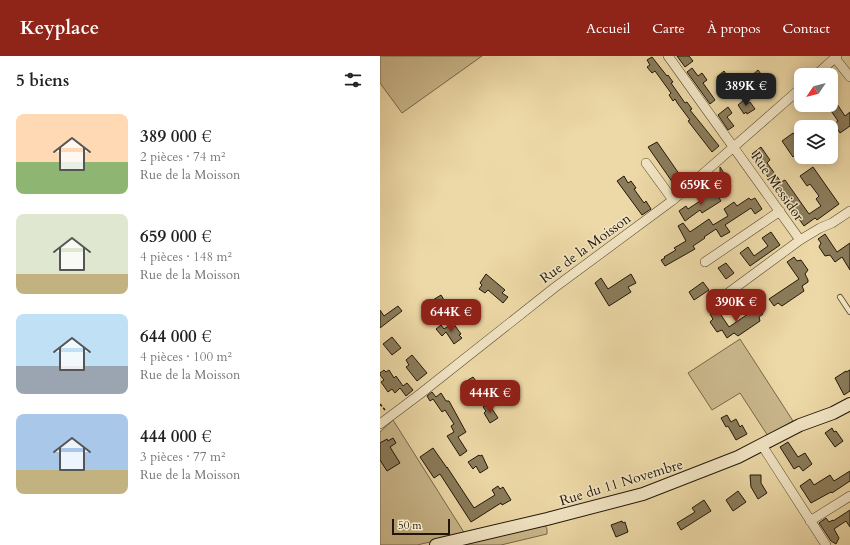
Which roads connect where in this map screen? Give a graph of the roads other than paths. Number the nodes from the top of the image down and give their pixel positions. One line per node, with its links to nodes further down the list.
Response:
1 (668, 56): 6 (street, Rue Messidor)
2 (836, 57): 3 (street); 4 (street)
3 (824, 68)
4 (850, 77)
5 (794, 94): 6 (street, Rue de la Moisson)
6 (734, 147): 8 (street, Rue de la Moisson); 9 (street, Rue Messidor)
7 (646, 163): 8 (street)
8 (674, 200): 17 (street, Rue de la Moisson)
9 (780, 211): 11 (street, Rue Messidor); 12 (street)
10 (850, 211): 11 (street)
11 (800, 240): 13 (street)
12 (705, 262)
13 (724, 296)
14 (840, 297): 15 (lane)
15 (850, 312)
16 (850, 404): 18 (street, Rue du 11 Novembre)
17 (380, 424)
18 (763, 444): 20 (street); 21 (street, Rue du 11 Novembre)
19 (850, 496): 20 (street)
20 (810, 521): 22 (street)
21 (436, 545)
22 (826, 545)

